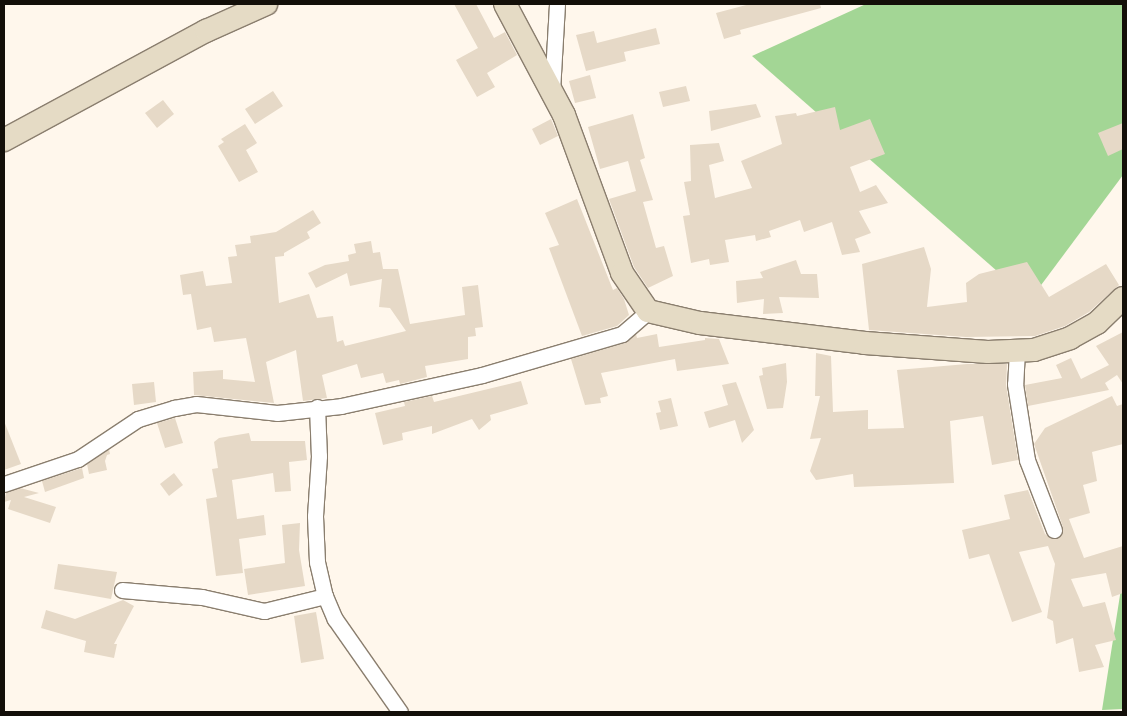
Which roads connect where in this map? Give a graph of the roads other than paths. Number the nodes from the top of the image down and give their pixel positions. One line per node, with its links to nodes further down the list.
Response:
1 (266, 4): 5 (main road)
2 (504, 4): 4 (main road)
3 (557, 4): 4 (street)
4 (552, 91): 7 (main road)
5 (4, 140)
6 (1123, 298): 8 (main road)
7 (648, 311): 8 (main road); 9 (street)
8 (1017, 350): 11 (street)
9 (317, 407): 10 (street); 13 (street)
10 (4, 484)
11 (1054, 530)
12 (122, 590): 13 (street)
13 (325, 596): 14 (street)
14 (400, 712)

